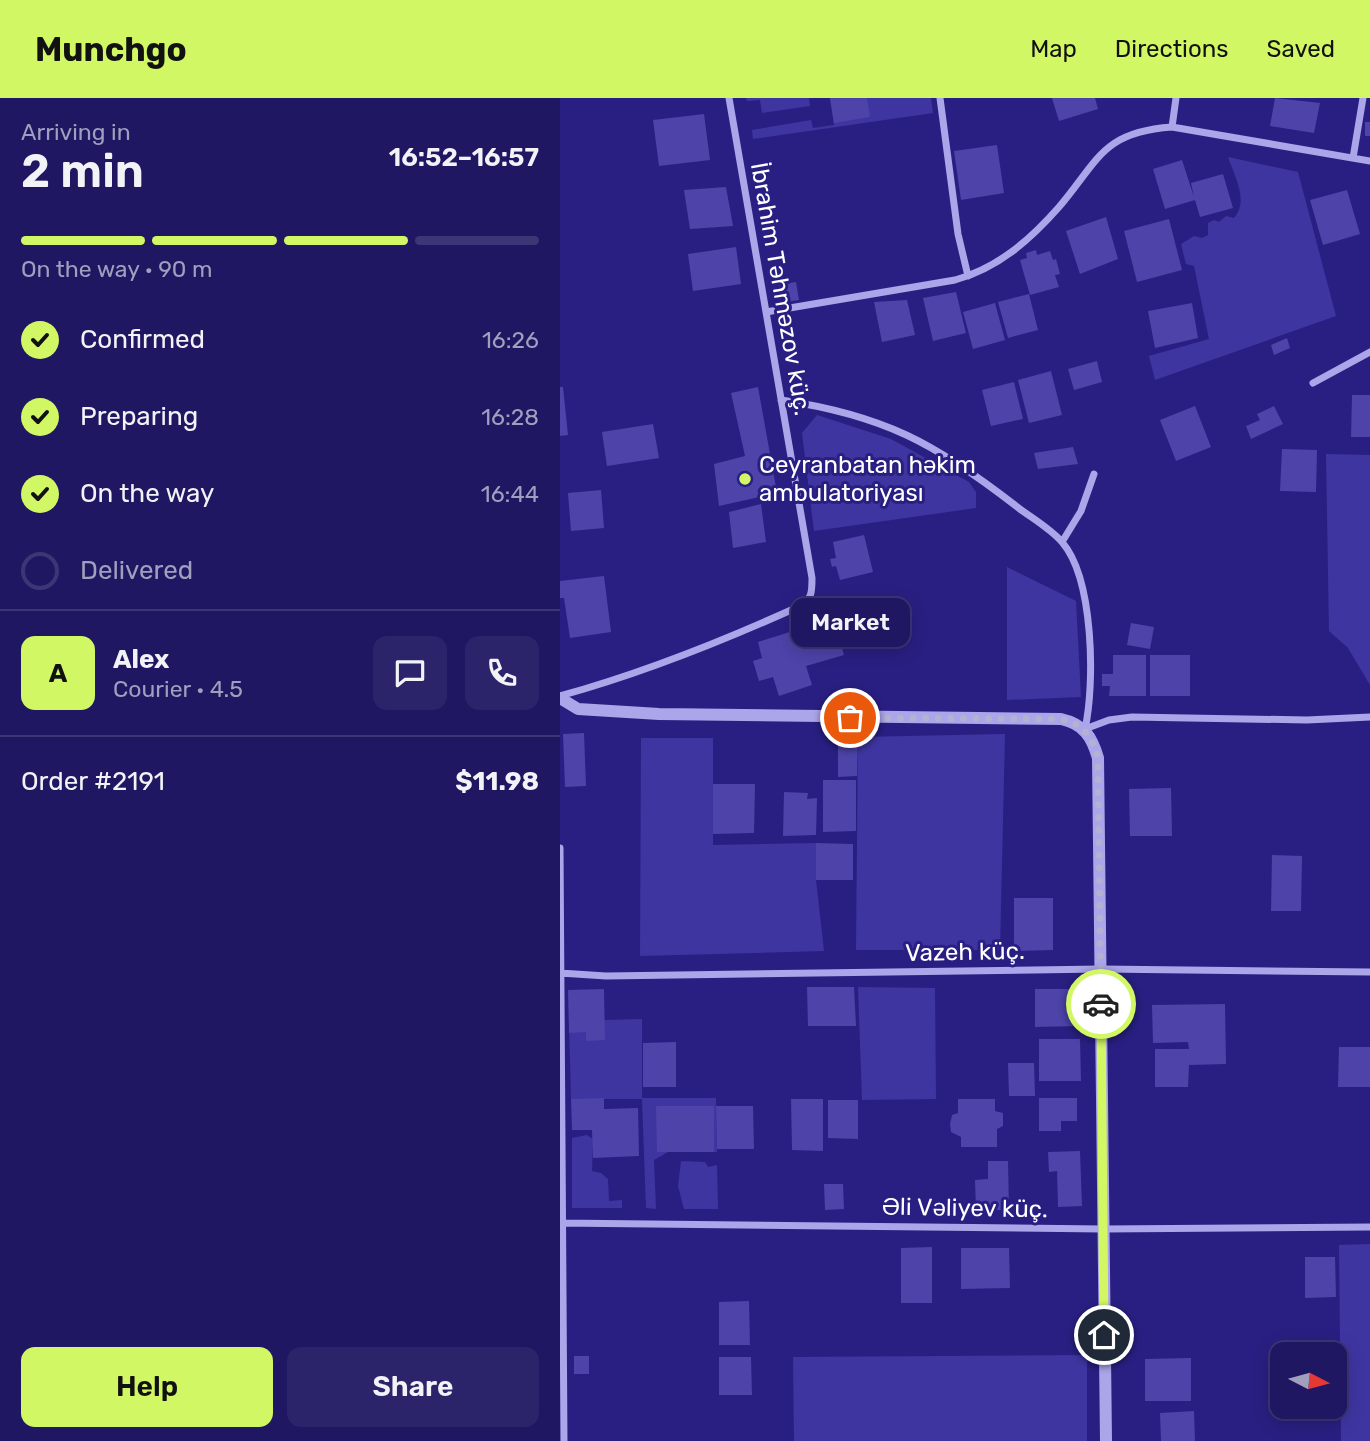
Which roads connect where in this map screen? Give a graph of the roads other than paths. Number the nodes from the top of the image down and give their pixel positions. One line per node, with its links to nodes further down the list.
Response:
1 (729, 98): 9 (street, İbrahim Təhməzov küç.)
2 (940, 98): 8 (street)
3 (1175, 98): 5 (street)
4 (1363, 98): 6 (street)
5 (1172, 127): 6 (street); 8 (street)
6 (1353, 158): 7 (street)
7 (1370, 161)
8 (968, 276): 9 (street)
9 (766, 312): 12 (street, İbrahim Təhməzov küç.)
10 (1370, 352): 11 (street)
11 (1313, 383)
12 (781, 400): 14 (street); 15 (street, İbrahim Təhməzov küç.)
13 (1094, 474): 14 (street)
14 (1062, 542): 17 (street)
15 (560, 697): 17 (street)
16 (1370, 718): 17 (street)
17 (1085, 729): 19 (street)
18 (560, 848): 21 (street)
19 (1101, 969): 20 (street, Vazeh küç.); 21 (street, Vazeh küç.); 24 (street)
20 (1370, 972)
21 (561, 973): 22 (street)
22 (561, 1223): 24 (street, Əli Vəliyev küç.); 25 (street)
23 (1370, 1227): 24 (street, Əli Vəliyev küç.)
24 (1103, 1229): 26 (street)
25 (564, 1441)
26 (1106, 1441)

